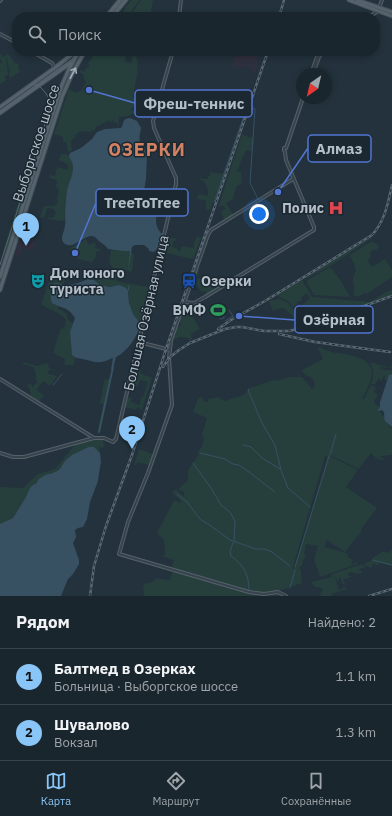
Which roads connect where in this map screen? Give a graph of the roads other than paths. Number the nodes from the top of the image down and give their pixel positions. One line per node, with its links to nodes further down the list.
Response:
1 (120, 0): 9 (main road)
2 (126, 0): 10 (main road)
3 (181, 0): 11 (street)
4 (349, 0): 7 (main road)
5 (358, 0): 8 (main road)
6 (382, 0): 8 (street)
7 (371, 8): 8 (main road); 12 (street)
8 (378, 9): 13 (street); 14 (street); 15 (main road); 16 (main road)
9 (110, 12)
10 (116, 12)
11 (180, 12)
12 (372, 12)
13 (374, 12)
14 (374, 12)
15 (392, 12)
16 (392, 16)
17 (0, 33): 18 (street)
18 (12, 39)
19 (41, 56): 32 (street)
20 (42, 56): 28 (street)
21 (71, 56): 29 (main road)
22 (75, 56): 27 (main road, Выборгское шоссе)
23 (78, 56): 27 (main road)
24 (81, 56): 39 (main road, Выборгское шоссе, one-way to 24)
25 (171, 56): 45 (street, Большая Озёрная улица)
26 (320, 56): 31 (street)
27 (73, 60): 33 (main road); 34 (main road, Выборгское шоссе)
28 (53, 62): 29 (street); 30 (street)
29 (61, 64): 30 (main road)
30 (56, 67): 32 (main road); 33 (street)
31 (314, 68)
32 (53, 70): 35 (main road)
33 (58, 72): 34 (main road); 36 (main road)
34 (65, 76): 39 (main road, Выборгское шоссе)
35 (32, 84): 36 (main road); 38 (main road)
36 (32, 90): 40 (main road)
37 (302, 104): 41 (street)
38 (0, 107)
39 (55, 111): 42 (main road, Выборгское шоссе)
40 (0, 113)
41 (293, 179): 44 (street); 44 (street)
42 (1, 280): 43 (main road, Выборгское шоссе)
43 (0, 290)
44 (185, 303): 46 (street)
45 (139, 342): 46 (street); 49 (street, Большая Озёрная улица)
46 (170, 350): 52 (street)
47 (0, 379): 48 (street)
48 (88, 434): 49 (street); 50 (street)
49 (94, 438): 50 (street)
50 (88, 440): 51 (street)
51 (0, 453)
52 (286, 596)

